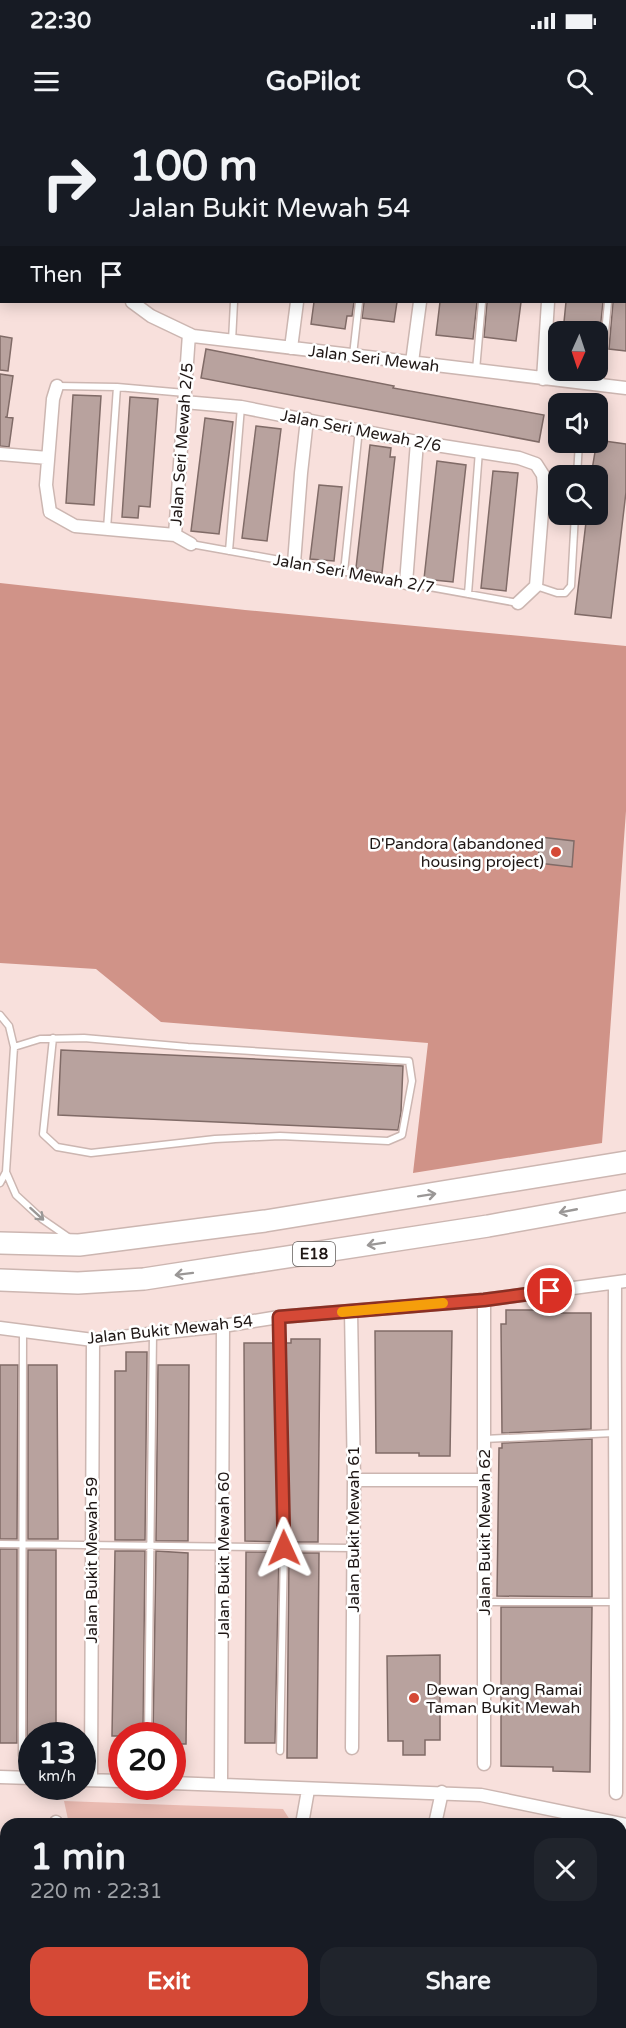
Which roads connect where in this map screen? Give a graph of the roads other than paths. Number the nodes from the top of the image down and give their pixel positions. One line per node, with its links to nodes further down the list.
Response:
1 (133, 303): 9 (street, Jalan Seri Mewah)
2 (234, 303): 10 (lane)
3 (297, 303): 11 (street)
4 (359, 303): 12 (lane)
5 (420, 303): 13 (street)
6 (482, 303): 14 (lane)
7 (548, 303): 15 (street)
8 (608, 303): 17 (lane)
9 (189, 334): 10 (street, Jalan Seri Mewah); 20 (street, Jalan Seri Mewah 2/5)
10 (232, 341): 11 (street, Jalan Seri Mewah)
11 (291, 348): 12 (street, Jalan Seri Mewah)
12 (353, 356): 13 (street, Jalan Seri Mewah)
13 (412, 362): 14 (street, Jalan Seri Mewah)
14 (476, 370): 15 (street, Jalan Seri Mewah)
15 (543, 379): 17 (street, Jalan Seri Mewah)
16 (57, 386): 18 (lane); 27 (street)
17 (600, 386): 19 (street, Jalan Seri Mewah)
18 (117, 387): 20 (lane); 29 (lane)
19 (626, 388)
20 (184, 397): 21 (street, Jalan Seri Mewah 2/6); 30 (street, Jalan Seri Mewah 2/5)
21 (241, 407): 22 (street, Jalan Seri Mewah 2/6); 32 (lane)
22 (307, 419): 23 (street, Jalan Seri Mewah 2/6); 33 (street)
23 (359, 429): 24 (street, Jalan Seri Mewah 2/6); 34 (lane)
24 (417, 442): 25 (street, Jalan Seri Mewah 2/6); 35 (street)
25 (479, 451): 36 (street, Jalan Seri Mewah 2/6); 37 (lane)
26 (0, 454): 27 (street)
27 (48, 458): 29 (street)
28 (574, 525): 36 (lane)
29 (108, 529): 30 (street)
30 (175, 535): 31 (street, Jalan Seri Mewah 2/5)
31 (191, 544): 32 (lane, Jalan Seri Mewah 2/7)
32 (229, 551): 33 (lane, Jalan Seri Mewah 2/7)
33 (294, 563): 34 (lane, Jalan Seri Mewah 2/7)
34 (344, 572): 35 (lane, Jalan Seri Mewah 2/7)
35 (406, 583): 37 (lane, Jalan Seri Mewah 2/7)
36 (536, 586): 38 (street)
37 (468, 594): 38 (lane, Jalan Seri Mewah 2/7)
38 (518, 603)
39 (0, 1015): 41 (lane)
40 (52, 1038): 40 (lane); 41 (lane)
41 (14, 1047): 43 (lane)
42 (626, 1162): 47 (highway, one-way to 42)
43 (6, 1172): 44 (lane); 47 (lane, one-way to 47)
44 (0, 1183)
45 (626, 1201): 48 (highway, E18, one-way to 48)
46 (0, 1243): 47 (highway)
47 (79, 1245)
48 (0, 1280)
49 (621, 1282): 50 (street, Jalan Bukit Mewah 54); 58 (street)
50 (484, 1300): 51 (street, Jalan Bukit Mewah 54); 59 (street, Jalan Bukit Mewah 62)
51 (351, 1311): 52 (street, Jalan Bukit Mewah 54); 60 (street, Jalan Bukit Mewah 61)
52 (279, 1317): 53 (street, Jalan Bukit Mewah 54); 67 (lane)
53 (223, 1326): 56 (street, Jalan Bukit Mewah 54); 66 (street, Jalan Bukit Mewah 60)
54 (0, 1328): 55 (street, Jalan Bukit Mewah 54)
55 (22, 1331): 57 (street, Jalan Bukit Mewah 54); 63 (lane)
56 (153, 1334): 57 (street, Jalan Bukit Mewah 54); 65 (lane)
57 (93, 1340): 64 (street, Jalan Bukit Mewah 59)
58 (614, 1433): 59 (lane); 70 (street)
59 (484, 1439): 61 (street, Jalan Bukit Mewah 62)
60 (354, 1480): 61 (street); 68 (street, Jalan Bukit Mewah 61)
61 (484, 1480): 69 (street, Jalan Bukit Mewah 62)
62 (0, 1544): 63 (lane)
63 (21, 1544): 64 (lane); 71 (lane)
64 (91, 1544): 65 (lane); 72 (street, Jalan Bukit Mewah 59)
65 (152, 1545): 66 (lane); 73 (lane)
66 (223, 1547): 67 (lane); 80 (street, Jalan Bukit Mewah 60)
67 (284, 1548): 68 (lane); 75 (lane)
68 (352, 1548): 74 (street, Jalan Bukit Mewah 61)
69 (484, 1602): 70 (lane); 76 (street, Jalan Bukit Mewah 62)
70 (617, 1602): 83 (street)
71 (22, 1722)
72 (88, 1722)
73 (148, 1722)
74 (352, 1748)
75 (280, 1751)
76 (484, 1764)
77 (0, 1777): 78 (street)
78 (18, 1778)
79 (186, 1784): 80 (street)
80 (221, 1785): 81 (street)
81 (308, 1790): 82 (street); 84 (street)
82 (441, 1792): 85 (street); 86 (street)
83 (616, 1793)
84 (303, 1818)
85 (436, 1818)
86 (586, 1818)

